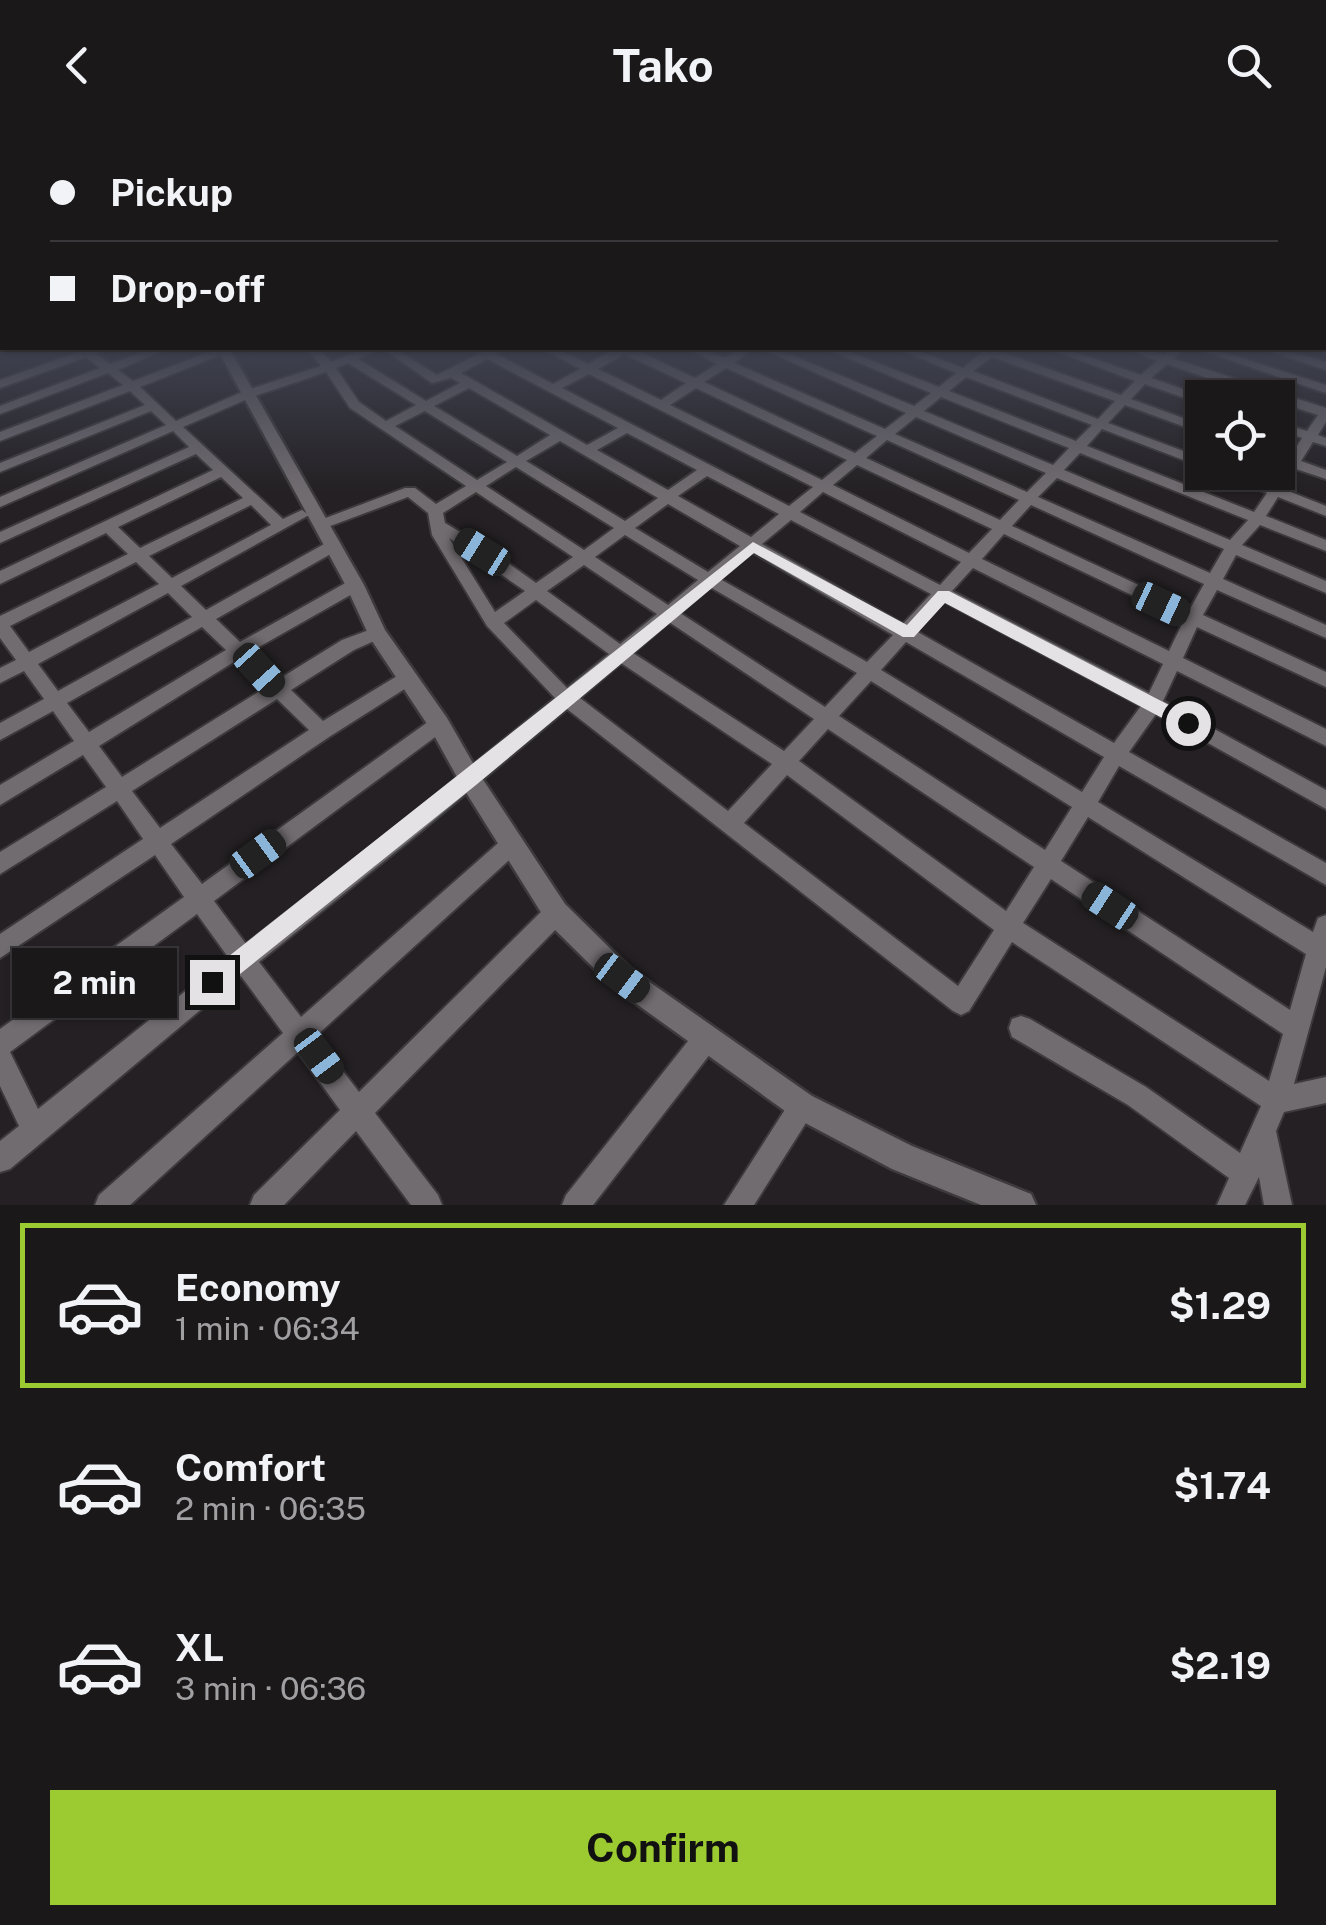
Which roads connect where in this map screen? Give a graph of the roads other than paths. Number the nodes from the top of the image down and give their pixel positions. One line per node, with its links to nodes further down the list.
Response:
1 (41, 394): 25 (street)
2 (108, 394): 35 (street)
3 (141, 394): 22 (street)
4 (248, 394): 30 (street); 63 (street)
5 (347, 394): 31 (street)
6 (412, 394): 23 (street)
7 (448, 394): 23 (street)
8 (486, 394): 33 (street)
9 (566, 394): 32 (street)
10 (638, 394): 24 (street)
11 (678, 394): 24 (street)
12 (721, 394): 42 (street)
13 (797, 394): 34 (street)
14 (870, 394): 27 (street)
15 (935, 394): 27 (street)
16 (944, 394): 37 (street)
17 (1023, 394): 29 (street)
18 (1108, 394): 21 (street)
19 (1129, 394): 21 (street)
20 (1277, 394): 26 (street)
21 (1124, 400): 28 (street); 29 (street)
22 (153, 406): 30 (street); 45 (street)
23 (426, 406): 31 (street); 43 (street)
24 (661, 406): 50 (street)
25 (0, 410)
26 (1325, 413): 36 (street)
27 (912, 414): 34 (street); 48 (street)
28 (1185, 423)
29 (1102, 424): 37 (street); 41 (street)
30 (174, 426): 38 (street); 57 (street)
31 (384, 427): 51 (street)
32 (629, 427): 39 (street); 46 (street)
33 (560, 434): 39 (street); 43 (street)
34 (886, 435): 42 (street); 56 (street)
35 (0, 437)
36 (1317, 439): 40 (street)
37 (1081, 446): 48 (street); 62 (street)
38 (196, 448): 47 (street); 68 (street)
39 (588, 450): 54 (street)
40 (1295, 453)
41 (1185, 457)
42 (854, 460): 50 (street); 67 (street)
43 (519, 461): 51 (street); 66 (street)
44 (1295, 464): 49 (street)
45 (0, 468)
46 (706, 470): 54 (street); 60 (street)
47 (222, 471): 55 (street); 64 (street)
48 (1056, 472): 56 (street); 69 (street)
49 (1326, 475)
50 (822, 485): 60 (street); 75 (street)
51 (476, 486): 61 (street); 74 (street)
52 (1269, 490): 53 (street)
53 (1274, 492): 58 (street); 62 (street)
54 (666, 496): 66 (street); 71 (street)
55 (252, 499): 65 (street); 73 (street)
56 (1029, 500): 67 (street); 78 (street)
57 (0, 502)
58 (1326, 511)
59 (302, 515): 65 (street)
60 (791, 515): 71 (street); 83 (street)
61 (437, 518): 63 (street); 82 (street); 87 (street)
62 (1257, 519): 69 (street); 70 (street)
63 (320, 525): 72 (street)
64 (108, 526): 73 (street); 76 (street)
65 (281, 526): 79 (street)
66 (627, 526): 74 (street); 77 (street)
67 (1001, 528): 75 (street); 86 (street)
68 (0, 538)
69 (1233, 546): 78 (street); 81 (street)
70 (1326, 546)
71 (753, 547): 77 (street); 91 (street)
72 (331, 548): 80 (street); 85 (street)
73 (139, 554): 79 (street); 88 (street)
74 (583, 558): 82 (street); 84 (street)
75 (973, 562): 83 (street); 95 (street)
76 (0, 578)
77 (710, 580): 84 (street); 96 (street)
78 (1213, 582): 86 (street); 89 (street)
79 (170, 583): 85 (street); 94 (street)
80 (355, 585): 90 (street); 92 (street)
81 (1326, 588)
82 (537, 592): 87 (street); 93 (street)
83 (944, 595): 91 (street); 103 (street)
84 (668, 614): 93 (street); 104 (street)
85 (205, 615): 92 (street); 102 (street)
86 (1193, 618): 95 (street); 99 (street)
87 (494, 622): 101 (street)
88 (0, 624): 94 (street)
89 (1326, 632)
90 (376, 633): 98 (street); 100 (street)
91 (909, 633): 96 (street); 110 (street)
92 (241, 650): 100 (street); 109 (street)
93 (621, 654): 101 (street); 111 (street)
94 (26, 662): 97 (street); 102 (street)
95 (1174, 662): 103 (street); 108 (street)
96 (872, 673): 104 (street); 116 (street)
97 (0, 676)
98 (408, 678): 105 (street); 106 (street)
99 (1326, 680)
100 (278, 690): 106 (street); 113 (street)
101 (566, 697): 112 (street); 117 (street)
102 (55, 700): 107 (street); 109 (street)
103 (1153, 704): 110 (street); 115 (street)
104 (827, 719): 111 (street); 121 (street)
105 (439, 724): 112 (street); 123 (street)
106 (322, 731): 118 (street)
107 (0, 732)
108 (1326, 738)
109 (86, 744): 113 (street); 114 (street)
110 (1118, 752): 116 (street); 122 (street)
111 (785, 762): 117 (street); 125 (street)
112 (470, 779): 119 (street); 128 (street)
113 (119, 790): 118 (street); 120 (street)
114 (0, 796)
115 (1326, 800)
116 (1084, 805): 121 (street); 126 (street)
117 (731, 822): 125 (street)
118 (157, 841): 123 (street); 127 (street)
119 (512, 844): 124 (street); 131 (street)
120 (0, 864)
121 (1048, 864): 125 (street); 130 (street)
122 (1326, 875)
123 (198, 897): 128 (street); 133 (street)
124 (556, 913): 132 (street); 138 (street)
125 (1010, 928): 136 (street)
126 (1323, 943): 130 (street)
127 (0, 947)
128 (242, 958): 131 (street); 139 (street)
129 (1021, 1028): 142 (street)
130 (1296, 1028): 136 (street)
131 (300, 1030): 138 (street); 143 (street)
132 (706, 1040): 137 (street); 146 (street)
133 (0, 1044)
134 (0, 1059): 139 (street)
135 (1326, 1090): 136 (street)
136 (1276, 1101): 140 (street)
137 (802, 1106): 147 (street); 148 (street)
138 (358, 1109): 144 (street); 145 (street)
139 (34, 1129): 141 (street)
140 (1264, 1131): 142 (street); 150 (street)
141 (0, 1158)
142 (1246, 1175): 149 (street)
143 (109, 1205)
144 (264, 1205)
145 (428, 1205)
146 (576, 1205)
147 (738, 1205)
148 (1020, 1205)
149 (1231, 1205)
150 (1278, 1205)

